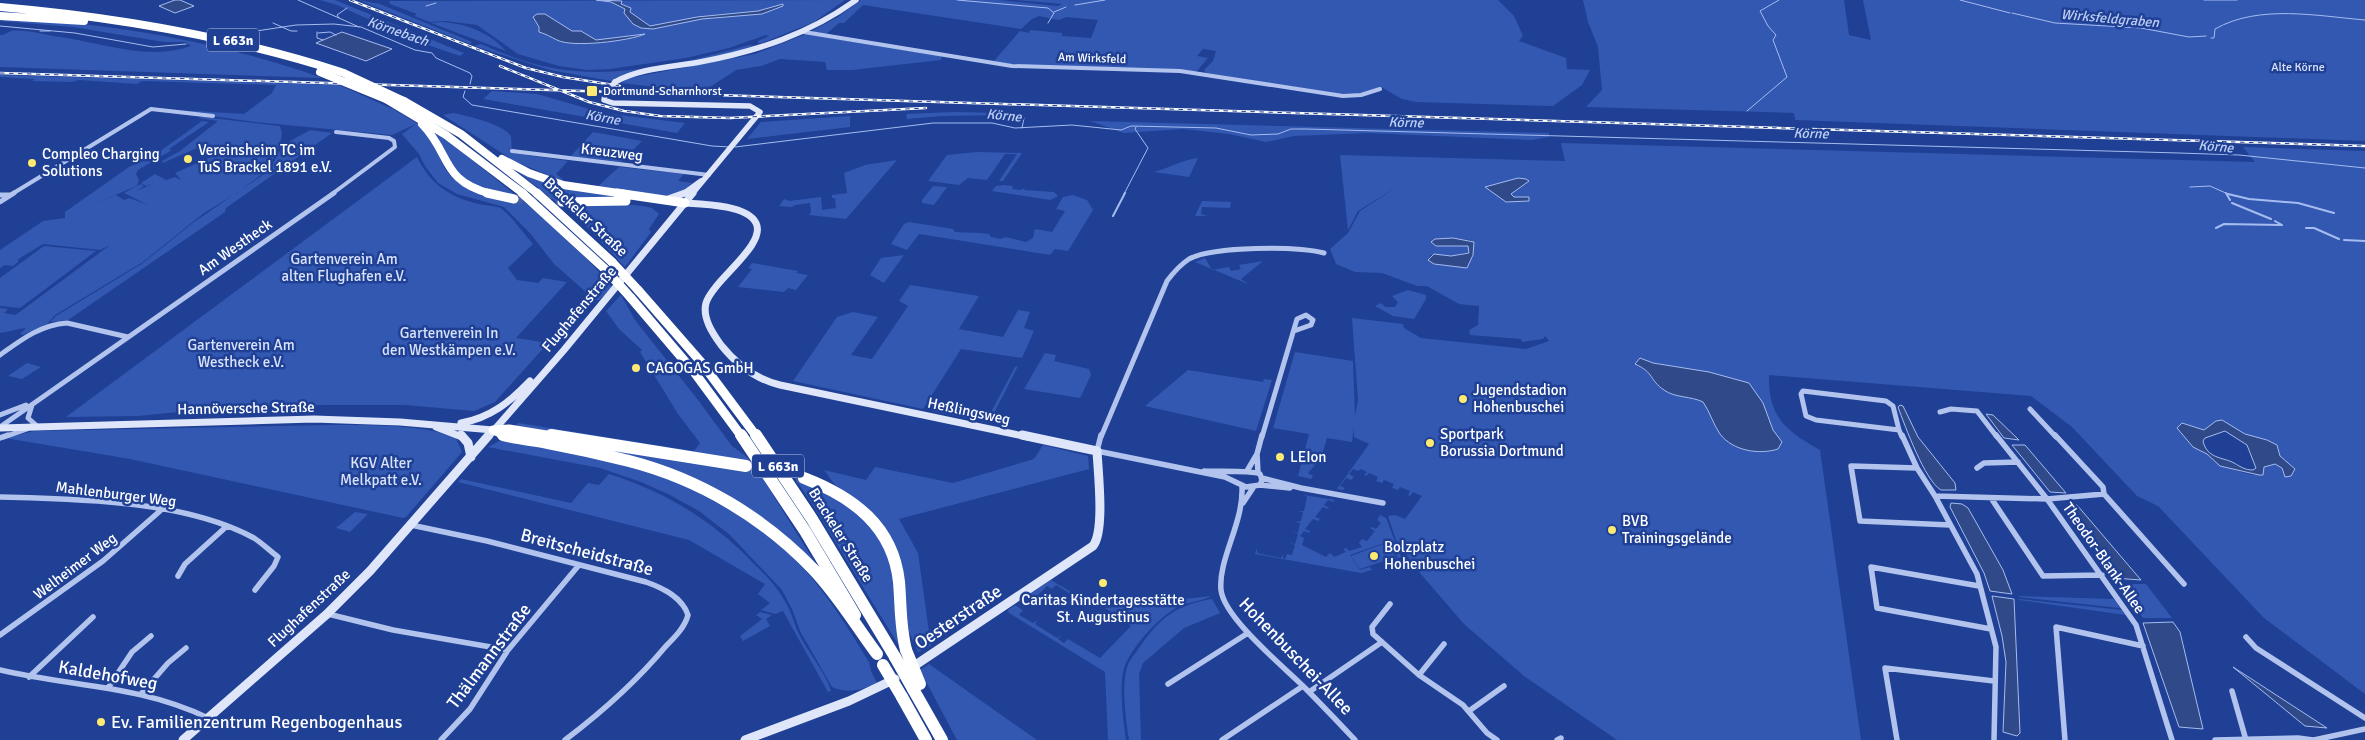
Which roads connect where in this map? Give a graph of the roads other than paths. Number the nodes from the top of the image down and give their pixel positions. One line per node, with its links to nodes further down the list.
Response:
1 (856, 0): 8 (main road, Flughafenstraße)
2 (0, 3): 6 (highway)
3 (0, 6): 6 (highway, Brackeler Straße / L 663n)
4 (0, 10): 7 (highway, Brackeler Straße / L 663n)
5 (0, 16): 7 (highway)
6 (122, 20): 13 (highway, Brackeler Straße / L 663n, bridge)
7 (132, 26): 10 (highway, Brackeler Straße / L 663n, bridge)
8 (804, 32): 9 (street, Am Wirksfeld); 15 (main road, Flughafenstraße, bridge)
9 (1380, 89)
10 (408, 111): 18 (highway); 24 (highway, Brackeler Straße / L 663n)
11 (213, 116): 17 (street)
12 (336, 132): 27 (street, Am Westheck)
13 (465, 136): 19 (highway); 24 (highway, Brackeler Straße / L 663n)
14 (512, 152): 15 (street, Kreuzweg)
15 (707, 177): 19 (main road); 22 (main road, Flughafenstraße)
16 (0, 195): 17 (street)
17 (11, 195): 20 (street)
18 (514, 199)
19 (664, 200): 22 (highway)
20 (0, 202)
21 (562, 202): 22 (highway)
22 (685, 204): 29 (main road, Flughafenstraße); 41 (main road, Heßlingsweg)
23 (1324, 253): 41 (street)
24 (609, 266): 25 (highway, Brackeler Straße / L 663n, bridge)
25 (635, 294): 86 (highway, Brackeler Straße / L 663n); 87 (highway, Brackeler Straße / L 663n)
26 (1294, 331): 42 (street)
27 (128, 337): 28 (street); 30 (street, Am Westheck)
28 (0, 355)
29 (548, 367): 35 (main road); 38 (main road, Flughafenstraße)
30 (33, 402): 33 (street, Am Westheck); 36 (street); 37 (street, Am Westheck)
31 (2030, 409): 56 (street)
32 (1940, 412): 44 (street)
33 (0, 415)
34 (427, 424): 35 (main road, Hannöversche Straße); 36 (main road, Hannöversche Straße); 43 (main road)
35 (449, 425): 38 (main road, Hannöversche Straße)
36 (37, 426): 37 (main road, Hannöversche Straße); 40 (street)
37 (0, 427)
38 (493, 430): 43 (main road, Flughafenstraße); 45 (highway); 87 (highway)
39 (1899, 430): 39 (street); 46 (street)
40 (0, 438)
41 (1097, 451): 48 (street); 104 (main road, Oesterstraße)
42 (1257, 454): 49 (street); 50 (street)
43 (471, 457): 64 (main road, Flughafenstraße)
44 (2018, 462): 47 (street); 60 (street)
45 (746, 466)
46 (1917, 468): 57 (street); 65 (street)
47 (1977, 468)
48 (1204, 471): 49 (street); 52 (street)
49 (1244, 472): 50 (street); 52 (street)
50 (1260, 475): 53 (street); 55 (street)
51 (804, 478): 86 (highway)
52 (1240, 483): 54 (street); 61 (street, Hohenbuschei-Allee)
53 (1260, 485): 54 (street); 55 (street)
54 (1253, 488): 61 (street, Hohenbuschei-Allee)
55 (1301, 488): 62 (street)
56 (2104, 494): 60 (street); 70 (street)
57 (1935, 496): 59 (street, Theodor-Blank-Allee); 65 (street)
58 (0, 498): 63 (street, Mahlenburger Weg)
59 (1991, 498): 60 (street, Theodor-Blank-Allee); 68 (street)
60 (2047, 499): 68 (street, Theodor-Blank-Allee)
61 (1242, 503): 77 (street, Hohenbuschei-Allee)
62 (1382, 503)
63 (160, 511): 66 (street, Mahlenburger Weg); 78 (street, Welheimer Weg)
64 (411, 525): 67 (street, Breitscheidstraße); 74 (main road, Flughafenstraße)
65 (1950, 525): 71 (street)
66 (227, 526): 69 (street); 72 (street, Mahlenburger Weg)
67 (579, 565): 85 (street, Thälmannstraße); 107 (street, Breitscheidstraße)
68 (2102, 575): 83 (street, Theodor-Blank-Allee)
69 (178, 576)
70 (2184, 584)
71 (1979, 586): 76 (street); 76 (street)
72 (255, 590)
73 (1390, 604): 81 (street)
74 (327, 614): 85 (street); 100 (main road, Flughafenstraße)
75 (92, 617): 90 (street)
76 (1991, 629): 91 (street)
77 (1248, 633): 92 (street); 93 (street, Hohenbuschei-Allee)
78 (0, 635)
79 (151, 636): 95 (street)
80 (2246, 637): 101 (street)
81 (1382, 642): 89 (street); 97 (street)
82 (1444, 644): 89 (street)
83 (2143, 646): 115 (street); 116 (street, Theodor-Blank-Allee)
84 (186, 648): 98 (street)
85 (508, 650): 106 (street, Thälmannstraße)
86 (900, 654): 103 (highway, Brackeler Straße / L 663n, bridge)
87 (880, 659): 109 (highway, Brackeler Straße / L 663n, bridge)
88 (0, 670): 90 (street, Kaldehofweg)
89 (1419, 675): 99 (street)
90 (29, 677): 95 (street, Kaldehofweg)
91 (1994, 681): 113 (street); 114 (street)
92 (1168, 684)
93 (1303, 686): 97 (street, Hohenbuschei-Allee); 110 (street)
94 (1504, 686): 99 (street)
95 (108, 688): 98 (street, Kaldehofweg)
96 (2232, 691): 118 (street)
97 (1309, 692): 111 (street, Hohenbuschei-Allee)
98 (141, 694): 100 (street, Kaldehofweg)
99 (1469, 711): 112 (street)
100 (208, 718): 105 (main road, Flughafenstraße)
101 (2365, 718)
102 (2365, 729): 119 (street)
103 (940, 735)
104 (764, 737): 108 (main road, Oesterstraße)
105 (183, 740)
106 (442, 740)
107 (565, 740)
108 (745, 740)
109 (926, 740)
110 (1222, 740)
111 (1355, 740)
112 (1497, 740)
113 (1896, 740)
114 (1994, 740)
115 (2064, 740)
116 (2172, 740)
117 (2215, 740): 118 (street)
118 (2246, 740): 119 (street)
119 (2314, 740)

